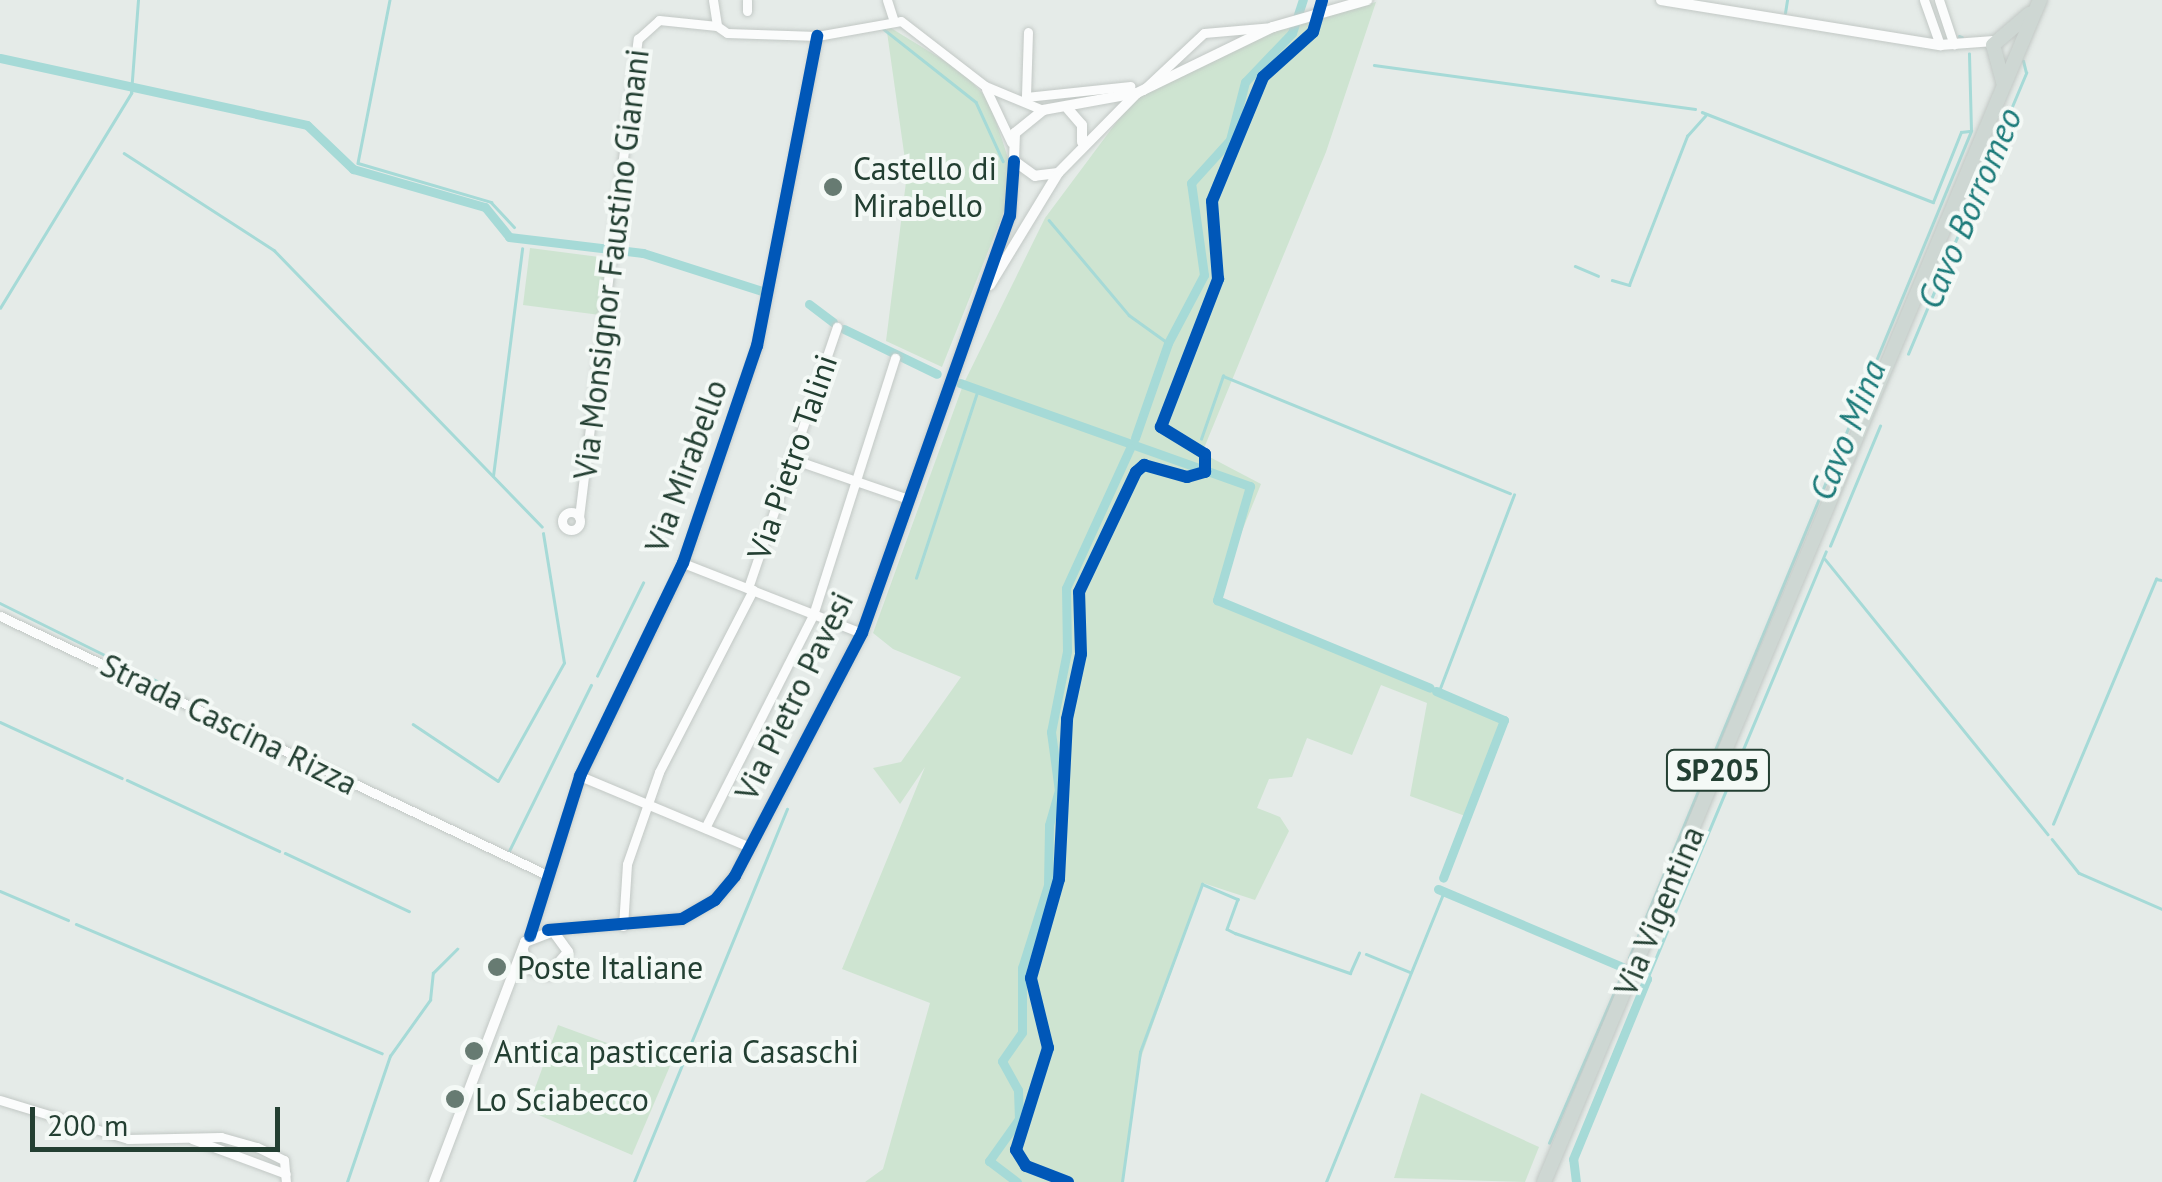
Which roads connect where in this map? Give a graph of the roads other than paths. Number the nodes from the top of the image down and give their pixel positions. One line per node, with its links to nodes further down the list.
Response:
1 (713, 0): 10 (street)
2 (886, 0): 9 (street)
3 (1366, 0): 11 (street)
4 (1661, 0): 7 (street)
5 (1924, 0): 14 (street)
6 (1939, 0): 15 (street)
7 (1694, 3): 14 (street)
8 (2038, 3): 16 (main road, SP205); 17 (main road, SP205)
9 (893, 19): 13 (street, Via Monsignor Faustino Gianani); 19 (street)
10 (717, 26): 13 (street, Via Monsignor Faustino Gianani); 33 (street, Via Monsignor Faustino Gianani)
11 (1273, 27): 20 (street); 20 (street)
12 (1028, 32): 21 (street)
13 (817, 36): 34 (street, Via Mirabello)
14 (1940, 45): 15 (street)
15 (1958, 45): 16 (street)
16 (1997, 46): 17 (main road); 17 (main road); 18 (main road)
17 (2015, 52): 18 (main road, SP205)
18 (2003, 84): 57 (main road, Via Vigentina / SP205)
19 (985, 86): 21 (street); 23 (street)
20 (1137, 90): 21 (street); 22 (street); 24 (street)
21 (1050, 106): 22 (street); 23 (street)
22 (1068, 108): 24 (street)
23 (1012, 142): 25 (street)
24 (1082, 142): 26 (street)
25 (1014, 161): 26 (street); 28 (street, Via Pietro Pavesi)
26 (1058, 173): 28 (street, Via Pietro Pavesi)
27 (837, 327): 30 (street, Via Pietro Talini)
28 (966, 335): 32 (street, Via Pietro Pavesi)
29 (895, 358): 31 (street)
30 (792, 459): 31 (street); 35 (street, Via Pietro Talini)
31 (854, 480): 32 (street); 36 (street)
32 (908, 499): 38 (street, Via Pietro Pavesi)
33 (579, 518)
34 (684, 563): 35 (street); 39 (street, Via Mirabello)
35 (751, 589): 36 (street); 40 (street, Via Pietro Talini)
36 (812, 615): 38 (street); 41 (street)
37 (0, 616): 43 (street, Strada Cascina Rizza)
38 (862, 633): 42 (street, Via Pietro Pavesi)
39 (580, 776): 40 (street); 43 (street, Via Mirabello)
40 (648, 804): 41 (street); 46 (street, Via Pietro Talini)
41 (705, 828): 42 (street)
42 (750, 847): 46 (street, Via Pietro Pavesi)
43 (545, 874): 44 (street, Via Mirabello)
44 (538, 894): 47 (street, Via Mirabello); 48 (street, Via Mirabello)
45 (598, 926): 46 (street, Via Pietro Pavesi); 47 (street, Via Pietro Pavesi); 49 (street)
46 (623, 926)
47 (546, 930): 48 (street); 49 (street)
48 (530, 936): 50 (street)
49 (568, 948): 51 (street)
50 (523, 951): 51 (street); 52 (street)
51 (534, 972): 52 (street)
52 (506, 989): 56 (street)
53 (0, 1100): 54 (street)
54 (189, 1138): 55 (street); 55 (street)
55 (286, 1178)
56 (434, 1182)
57 (1544, 1182)

